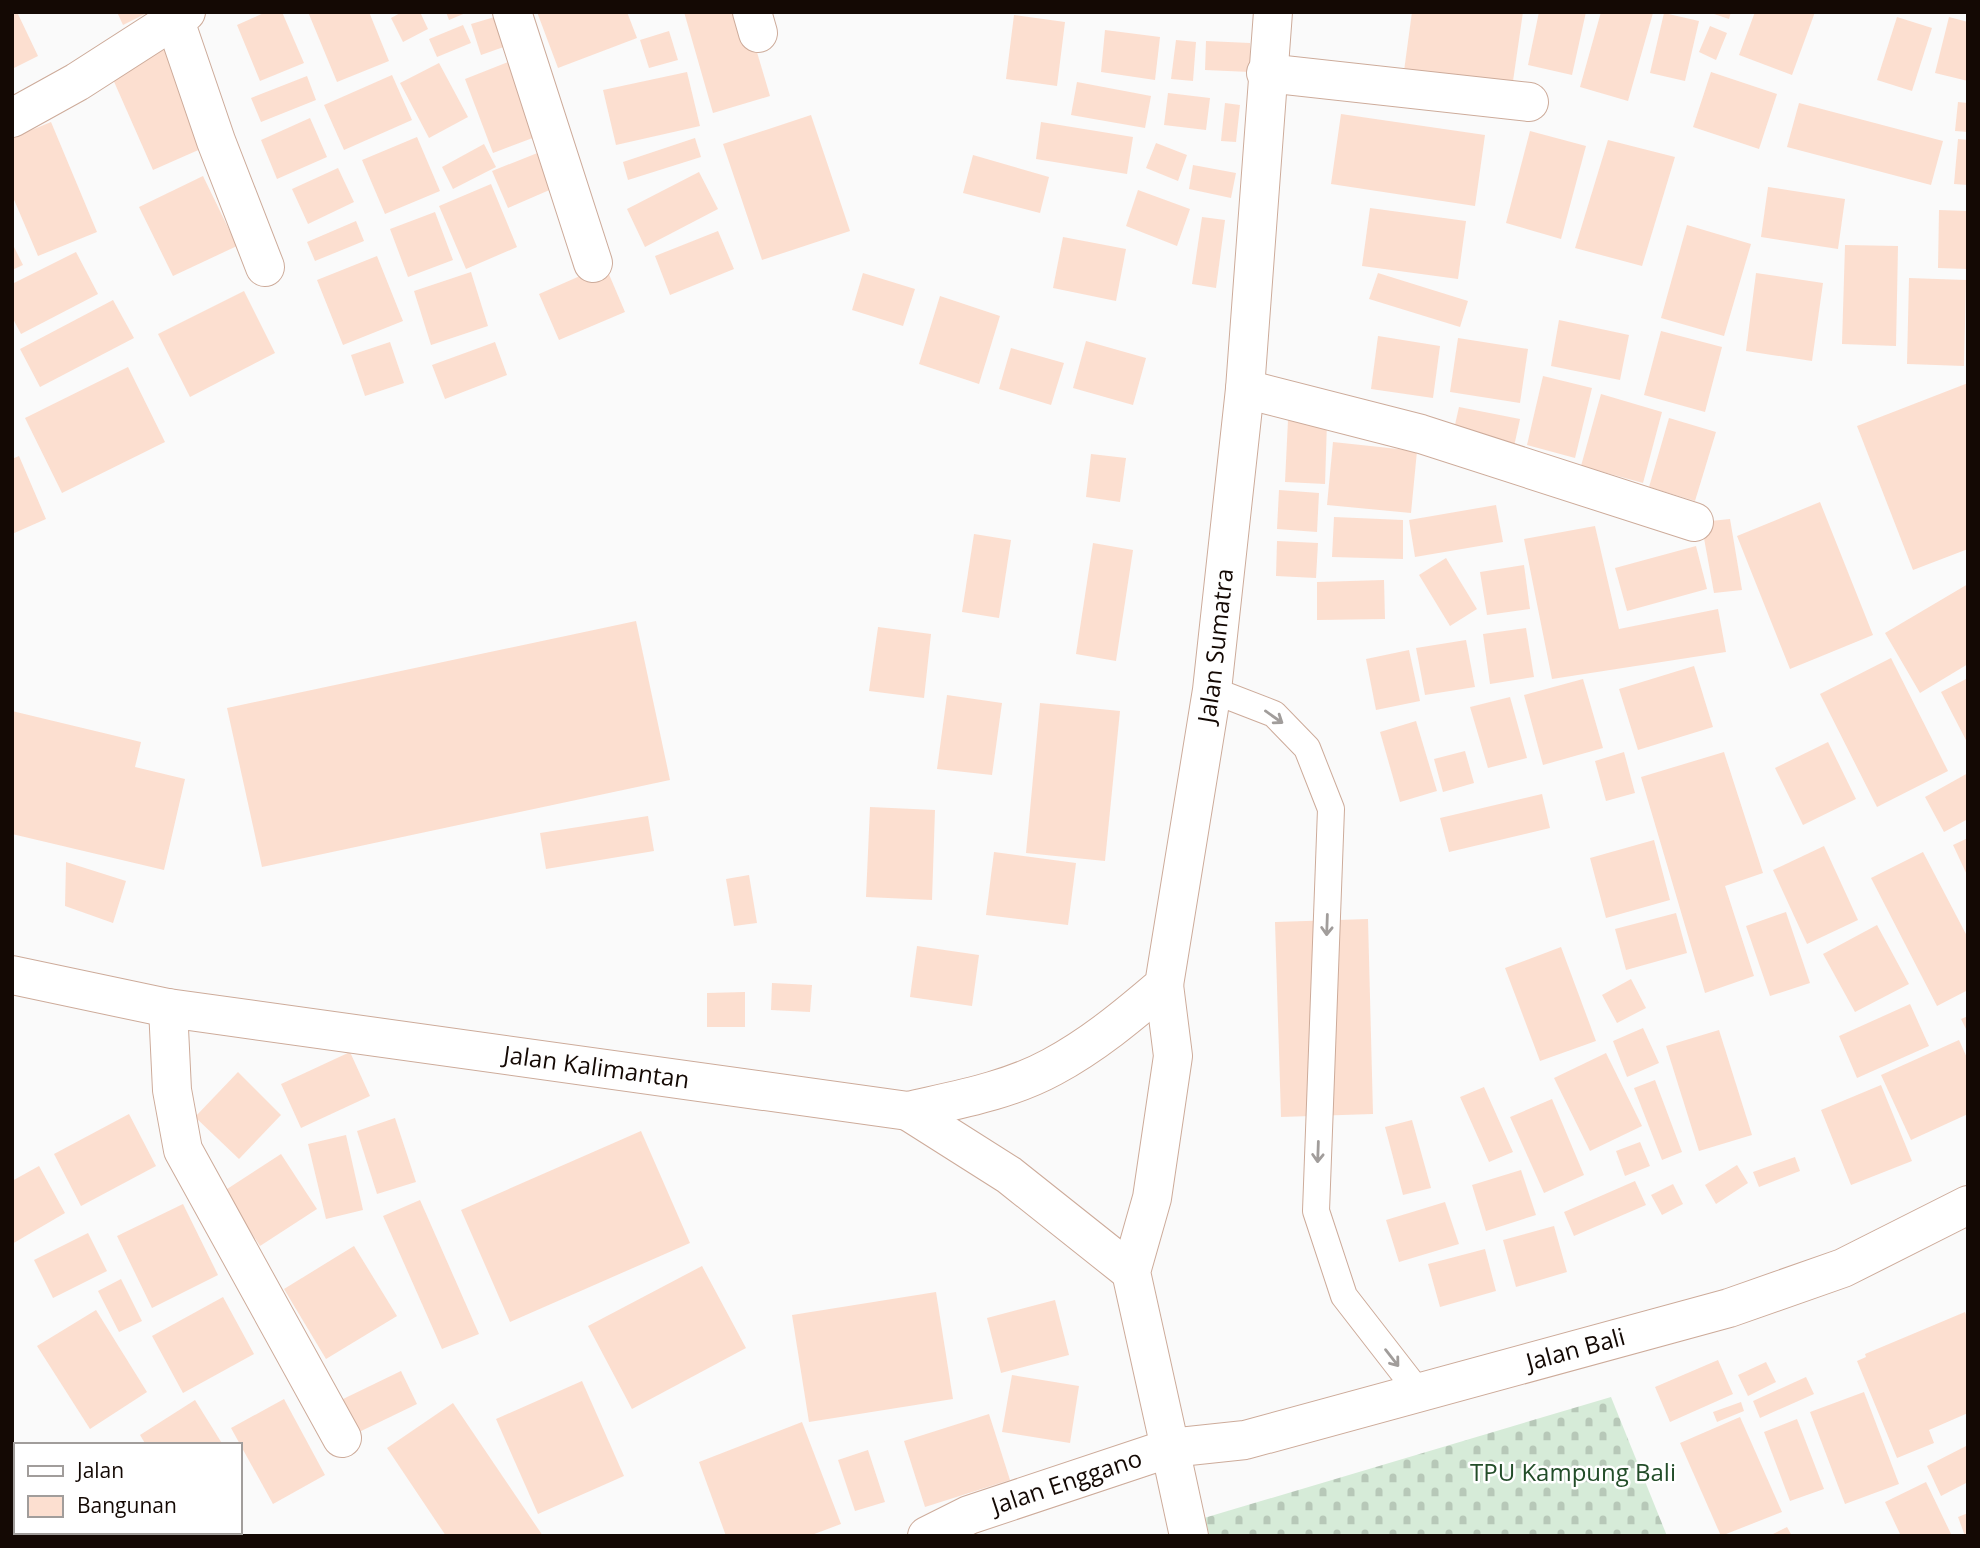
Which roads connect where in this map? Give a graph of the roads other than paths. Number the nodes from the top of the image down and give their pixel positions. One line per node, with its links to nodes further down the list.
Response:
1 (512, 12): 7 (street)
2 (1273, 12): 4 (street, Jalan Sumatra)
3 (177, 15): 6 (street); 8 (street)
4 (1266, 73): 5 (street); 9 (street, Jalan Sumatra)
5 (1529, 102)
6 (12, 118)
7 (593, 263)
8 (265, 267)
9 (1245, 389): 10 (street); 11 (street, Jalan Sumatra)
10 (1694, 522)
11 (1212, 690): 13 (street, Jalan Sumatra); 18 (lane, one-way to 18)
12 (12, 975): 14 (street, Jalan Kalimantan)
13 (1164, 985): 15 (street); 17 (street, Jalan Sumatra)
14 (168, 1008): 15 (street, Jalan Kalimantan); 19 (street)
15 (908, 1111): 17 (street, Jalan Kalimantan)
16 (1968, 1205): 18 (street, Jalan Bali)
17 (1131, 1272): 20 (street)
18 (1420, 1394): 20 (street, Jalan Bali)
19 (342, 1438)
20 (1170, 1448): 21 (street, Jalan Enggano); 23 (street)
21 (973, 1525): 22 (street, Jalan Enggano)
22 (927, 1536)
23 (1189, 1536)

